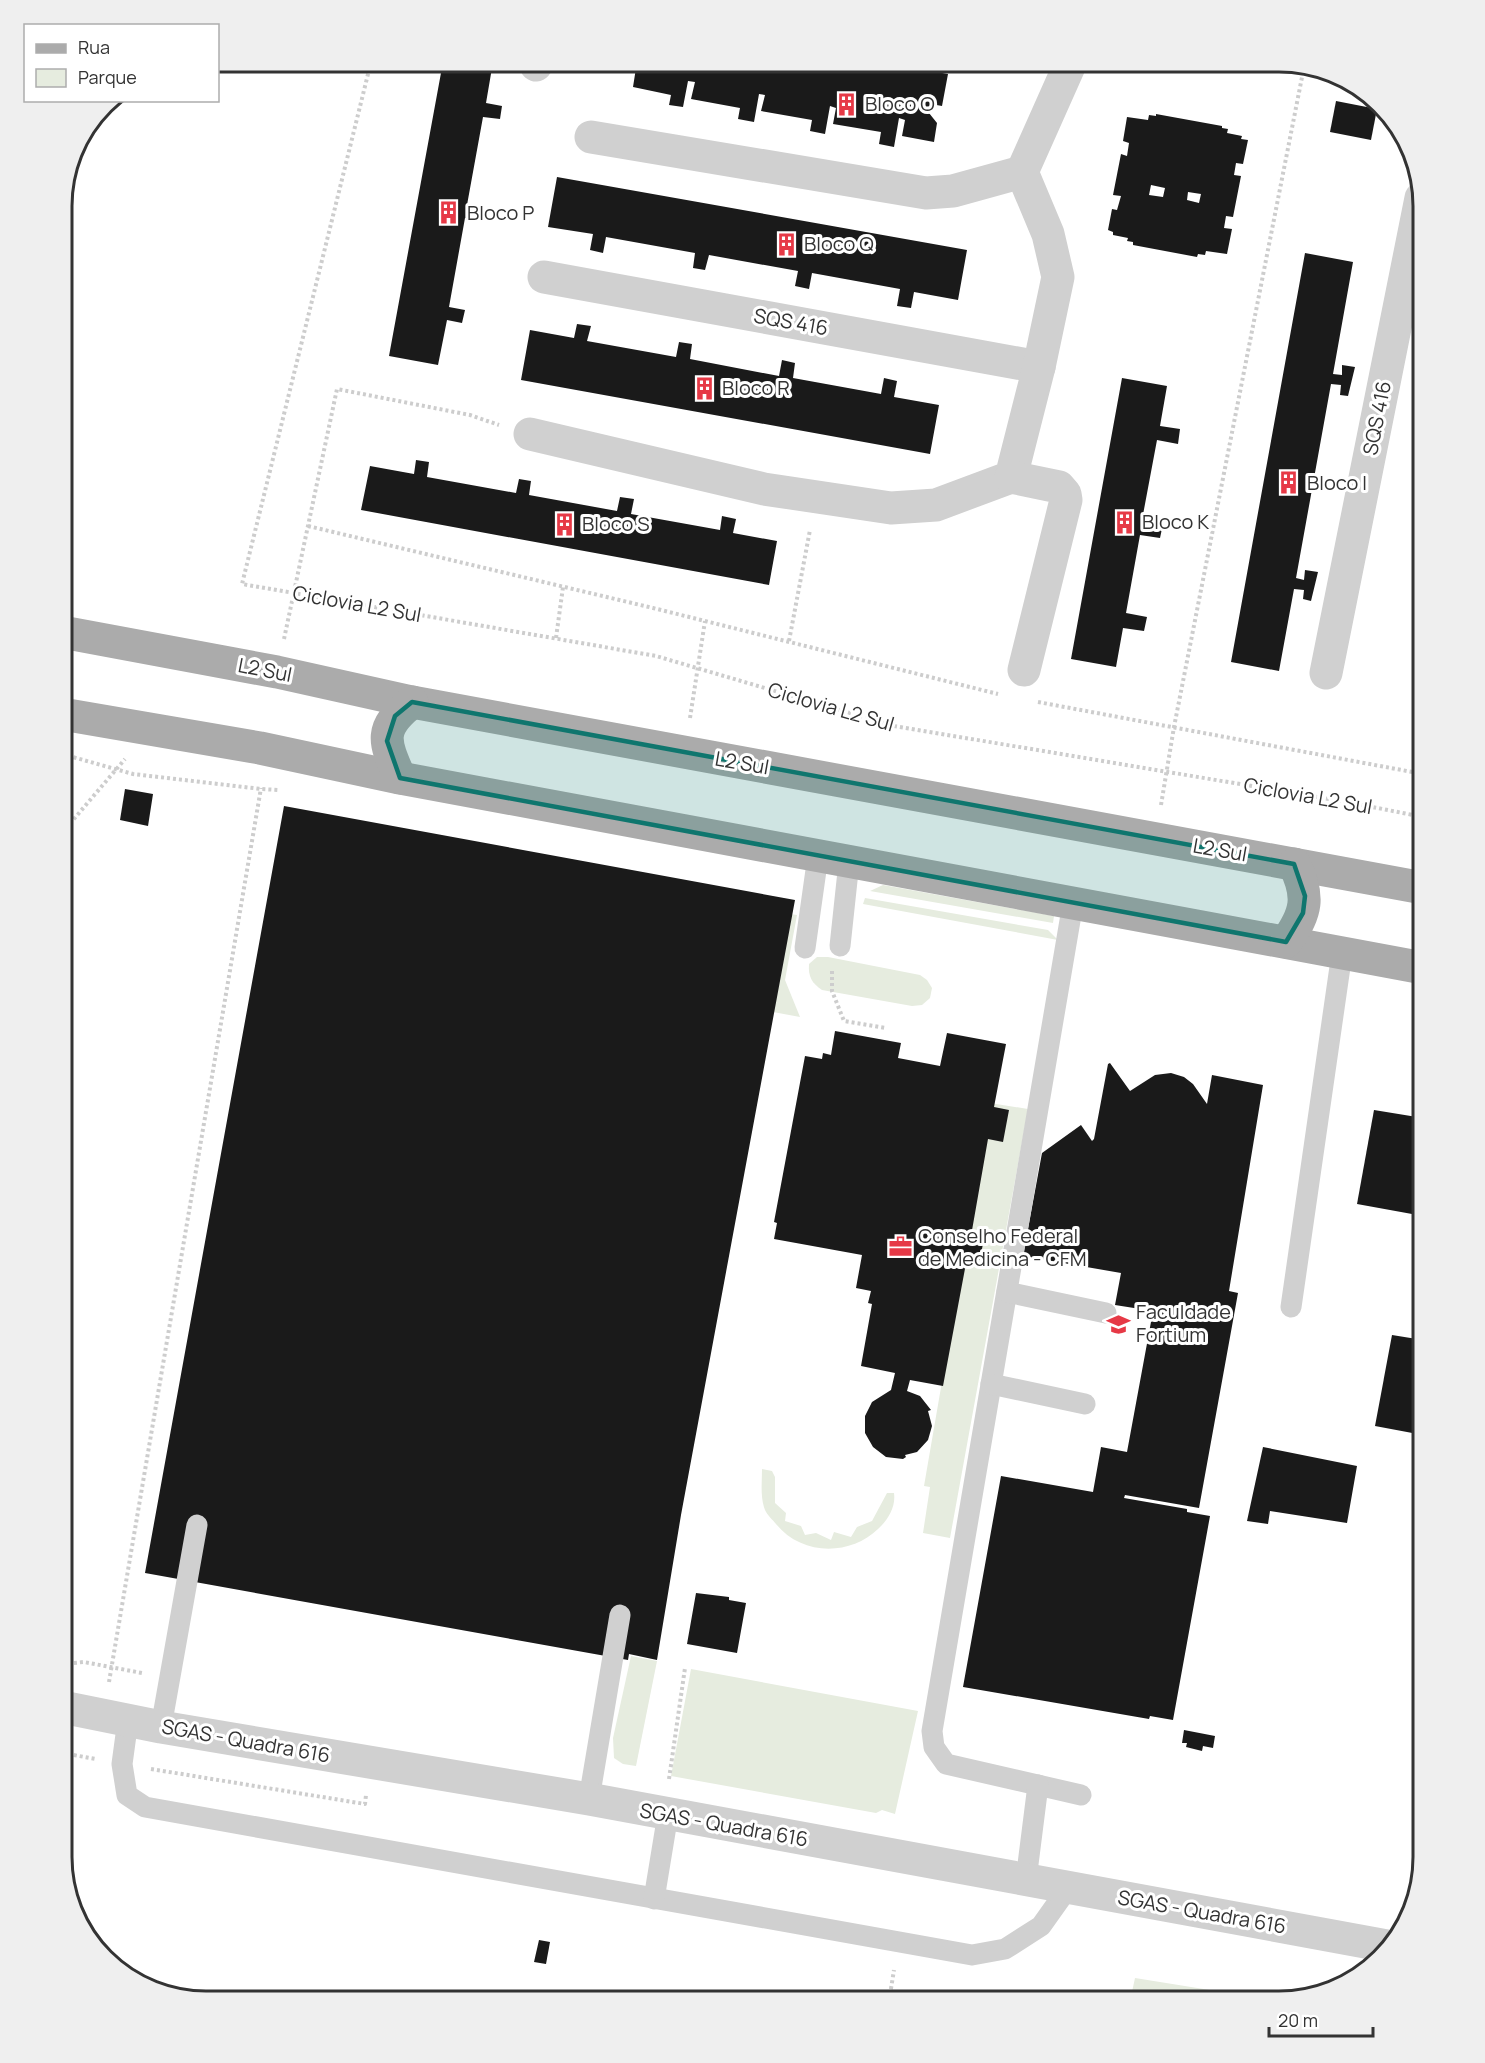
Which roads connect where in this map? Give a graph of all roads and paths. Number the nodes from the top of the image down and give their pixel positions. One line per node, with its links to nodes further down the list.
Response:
1 (369, 72): 14 (path, Ciclovia L2 Sul)
2 (1067, 72): 5 (street)
3 (1303, 75): 25 (path)
4 (591, 136): 5 (street)
5 (1022, 172): 8 (street)
6 (1413, 238): 21 (street, SQS 416)
7 (544, 278): 8 (street, SQS 416)
8 (1039, 367): 10 (street)
9 (530, 434): 11 (street); 12 (path)
10 (1011, 477): 11 (street); 22 (street)
11 (817, 497): 18 (path)
12 (308, 526): 13 (path); 14 (path)
13 (563, 587): 15 (path); 17 (path)
14 (294, 593): 17 (path, Ciclovia L2 Sul); 20 (path)
15 (705, 621): 18 (path); 19 (path)
16 (72, 634): 20 (main road, L2 Sul)
17 (556, 638): 19 (path, Ciclovia L2 Sul)
18 (789, 641): 22 (path)
19 (697, 668): 28 (path); 29 (path, Ciclovia L2 Sul)
20 (277, 672): 23 (main road, L2 Sul)
21 (1326, 673)
22 (1019, 689): 25 (path)
23 (412, 702): 28 (main road, L2 Sul); 31 (main road)
24 (72, 716): 26 (main road)
25 (1174, 727): 29 (path); 30 (path)
26 (151, 729): 27 (main road); 33 (path)
27 (260, 748): 31 (main road); 52 (path)
28 (686, 753): 34 (main road, L2 Sul)
29 (1165, 771): 32 (path, Ciclovia L2 Sul); 34 (path)
30 (1413, 772)
31 (400, 778): 35 (main road)
32 (1413, 815)
33 (72, 821)
34 (1158, 839): 36 (main road, L2 Sul)
35 (834, 859): 38 (main road); 40 (lane); 41 (lane)
36 (1294, 864): 37 (main road, L2 Sul); 39 (main road)
37 (1413, 886)
38 (1073, 903): 39 (main road); 44 (lane)
39 (1286, 942): 42 (main road)
40 (840, 946)
41 (805, 948)
42 (1342, 953): 43 (main road); 45 (lane)
43 (1413, 966)
44 (1007, 1292): 46 (lane); 47 (lane)
45 (1291, 1307)
46 (1106, 1313)
47 (991, 1384): 48 (lane); 62 (lane)
48 (1085, 1404)
49 (196, 1525): 54 (lane)
50 (620, 1615): 64 (lane)
51 (72, 1663): 52 (path)
52 (113, 1666): 54 (path); 56 (path)
53 (685, 1668): 61 (path)
54 (170, 1679): 57 (lane)
55 (72, 1709): 56 (street, SGAS - Quadra 616)
56 (115, 1718): 57 (street, SGAS - Quadra 616); 60 (lane)
57 (161, 1727): 59 (street, SGAS - Quadra 616)
58 (72, 1755): 60 (path)
59 (371, 1762): 60 (path); 64 (street, SGAS - Quadra 616)
60 (122, 1764): 68 (lane)
61 (680, 1781)
62 (1038, 1785): 63 (lane); 66 (lane)
63 (1081, 1795)
64 (589, 1799): 65 (street, SGAS - Quadra 616)
65 (668, 1814): 66 (street, SGAS - Quadra 616); 68 (lane)
66 (1026, 1880): 67 (street, SGAS - Quadra 616)
67 (1068, 1888): 68 (lane); 69 (street, SGAS - Quadra 616)
68 (654, 1899)
69 (1380, 1945)

